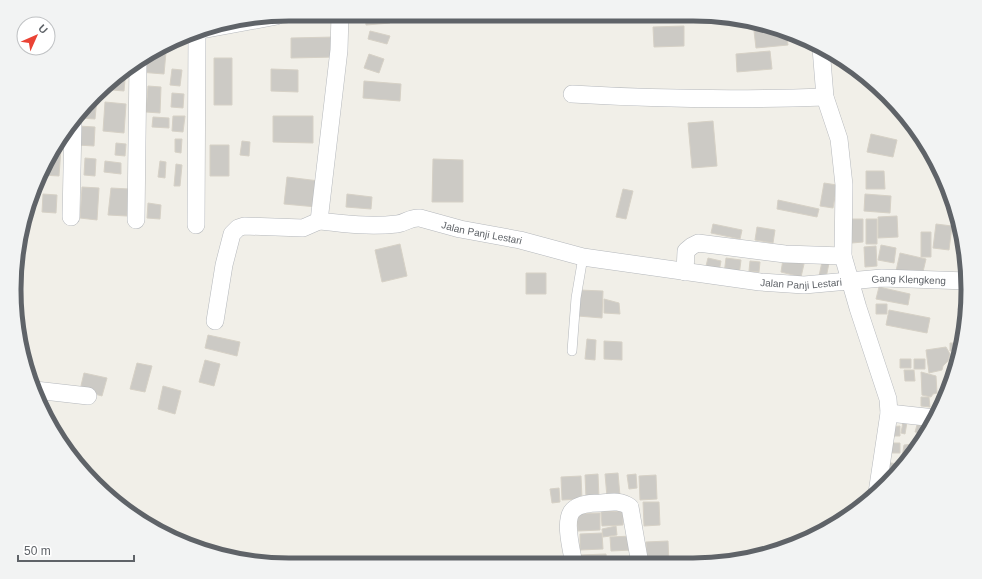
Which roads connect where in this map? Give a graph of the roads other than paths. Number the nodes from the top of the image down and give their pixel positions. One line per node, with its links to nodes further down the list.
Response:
1 (340, 21): 10 (street)
2 (197, 37): 11 (street)
3 (821, 54): 6 (street)
4 (138, 67): 9 (street)
5 (572, 94): 6 (street)
6 (825, 97): 12 (street)
7 (73, 130): 8 (street)
8 (71, 217)
9 (136, 220)
10 (319, 221): 13 (street, Jalan Panji Lestari); 17 (street)
11 (196, 225)
12 (843, 256): 14 (street); 15 (street)
13 (583, 257): 14 (street, Jalan Panji Lestari); 18 (lane)
14 (685, 272): 15 (street, Jalan Panji Lestari)
15 (850, 280): 16 (street, Gang Klengkeng); 21 (street)
16 (961, 282)
17 (215, 321)
18 (572, 351)
19 (40, 391): 20 (street)
20 (88, 396)
21 (889, 413): 22 (street); 23 (street)
22 (928, 417)
23 (879, 482)
24 (573, 558): 25 (street)
25 (639, 558)

